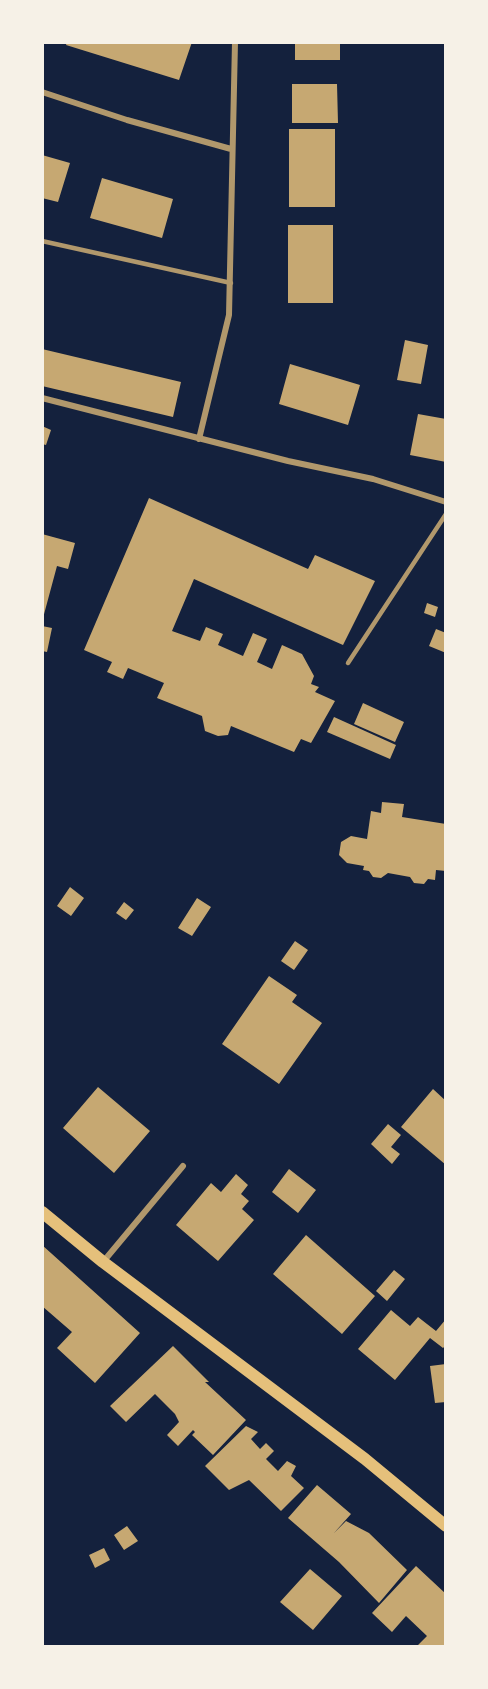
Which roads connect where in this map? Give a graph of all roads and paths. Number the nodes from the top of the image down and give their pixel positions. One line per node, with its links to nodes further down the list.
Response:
1 (235, 42): 3 (street)
2 (42, 92): 3 (street)
3 (231, 149): 5 (street)
4 (42, 241): 5 (lane)
5 (231, 283): 7 (street)
6 (42, 398): 7 (street)
7 (199, 439): 8 (street)
8 (446, 502)
9 (446, 514): 10 (lane)
10 (348, 663)
11 (183, 1166): 13 (street)
12 (42, 1212): 13 (main road)
13 (103, 1262): 14 (main road)
14 (446, 1526)

